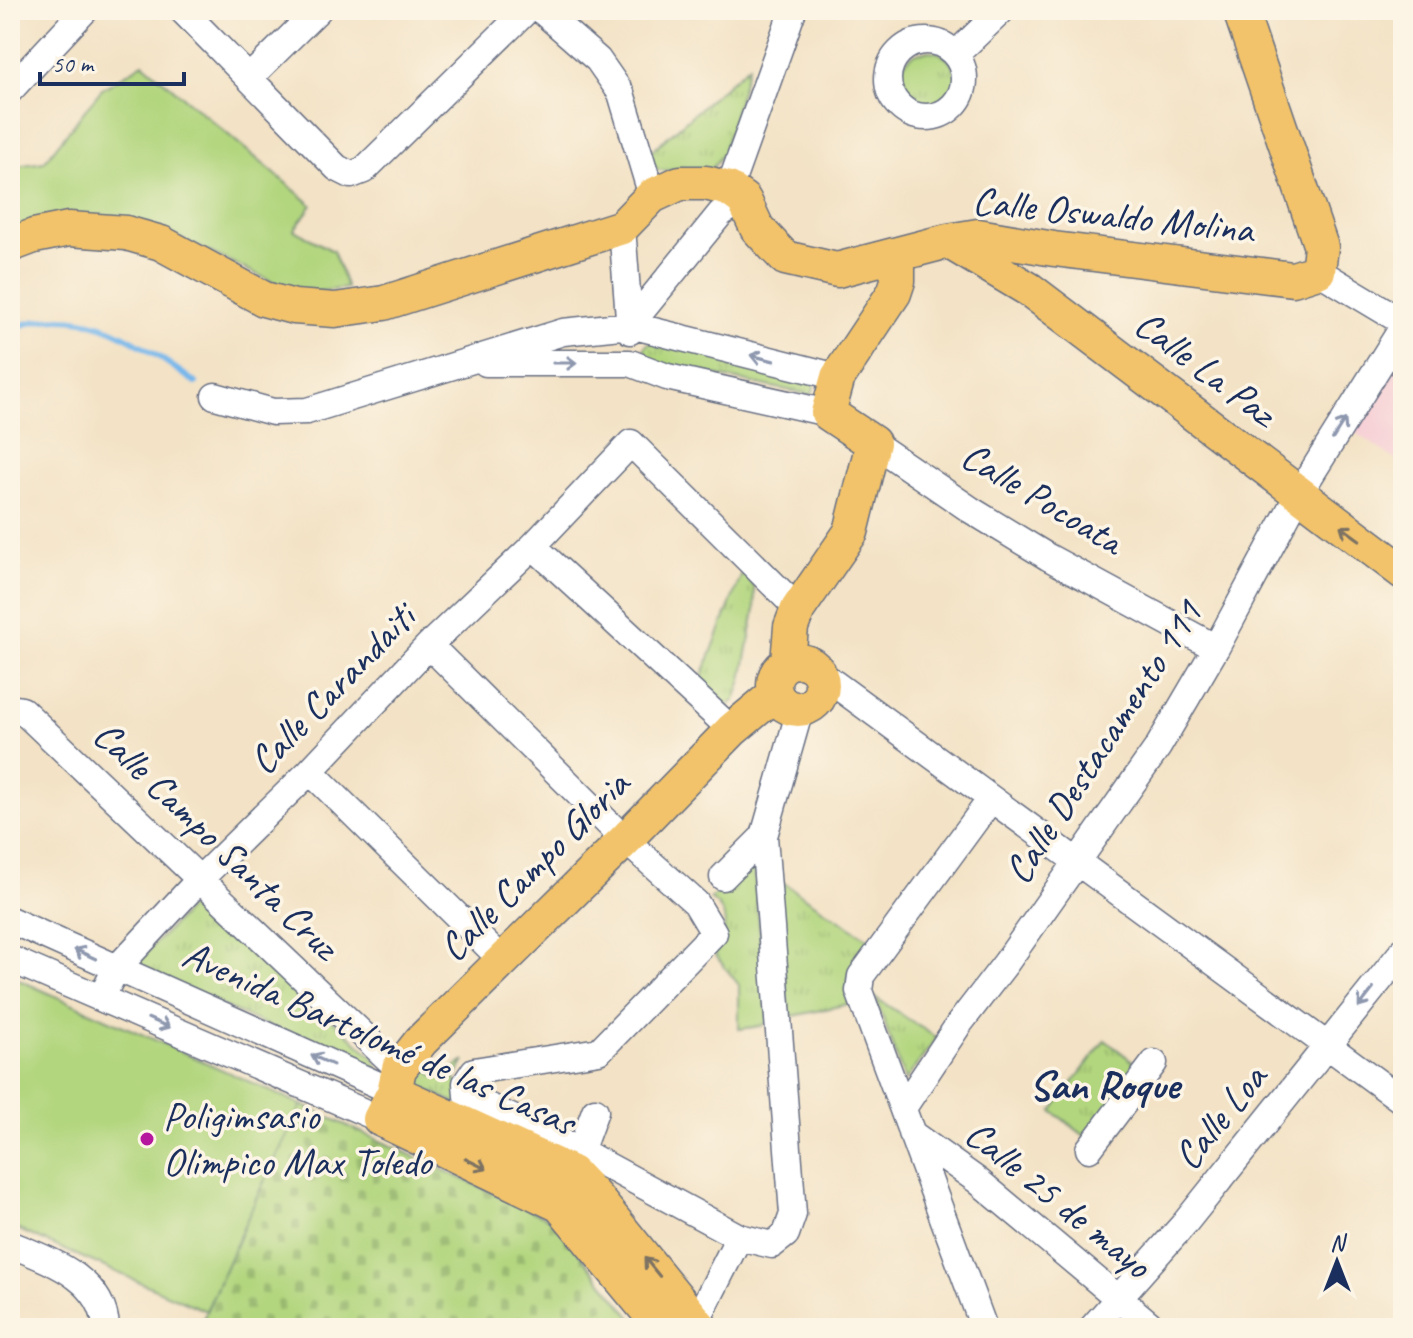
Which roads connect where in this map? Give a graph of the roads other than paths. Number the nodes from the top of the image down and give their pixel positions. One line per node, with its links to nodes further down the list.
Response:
1 (85, 10): 11 (street)
2 (182, 10): 10 (street)
3 (318, 10): 10 (street)
4 (527, 10): 10 (street)
5 (541, 10): 13 (street)
6 (793, 10): 12 (street)
7 (1002, 10): 9 (street)
8 (1240, 10): 19 (main road)
9 (956, 54)
10 (250, 77)
11 (12, 83)
12 (736, 194): 13 (main road); 18 (main road, Calle Oswaldo Molina); 22 (street)
13 (652, 196): 14 (main road)
14 (622, 227): 16 (main road); 22 (street)
15 (948, 241): 17 (main road, Calle Oswaldo Molina); 18 (main road, Calle Oswaldo Molina); 20 (main road, Calle La Paz)
16 (10, 245)
17 (1054, 249): 19 (main road, Calle Oswaldo Molina); 20 (main road)
18 (898, 254): 25 (main road)
19 (1318, 271): 21 (street)
20 (1030, 290): 29 (main road, Calle La Paz)
21 (1403, 324): 29 (street, Calle Destacamento 111, one-way to 21)
22 (630, 325): 23 (street); 24 (street); 25 (street, one-way to 22)
23 (630, 363): 24 (street, one-way to 23); 27 (street)
24 (459, 364): 26 (street)
25 (838, 377): 27 (main road)
26 (215, 396)
27 (828, 413): 28 (main road, Calle Pocoata)
28 (873, 443): 32 (main road); 34 (street, Calle Pocoata)
29 (1298, 495): 31 (main road, Calle La Paz, one-way to 29); 34 (street, Calle Destacamento 111)
30 (533, 546): 32 (street, Calle Carandaiti); 33 (street, Calle Carandaiti); 39 (street)
31 (1403, 572)
32 (798, 609): 35 (main road)
33 (429, 645): 40 (street, Calle Carandaiti); 43 (street)
34 (1216, 648): 44 (street, Calle Destacamento 111)
35 (788, 662): 36 (main road); 37 (main road)
36 (820, 673): 37 (main road); 41 (street)
37 (788, 702): 39 (main road, Calle Campo Gloria); 42 (street)
38 (10, 708): 46 (street, Calle Campo Santa Cruz)
39 (732, 730): 43 (main road, Calle Campo Gloria)
40 (310, 771): 46 (street, Calle Carandaiti); 50 (street)
41 (991, 799): 44 (street); 58 (street)
42 (764, 836): 45 (street); 62 (street)
43 (625, 840): 50 (main road, Calle Campo Gloria); 60 (street)
44 (1076, 861): 53 (street); 58 (street, Calle Destacamento 111)
45 (723, 877)
46 (200, 879): 51 (street, Calle Carandaiti); 55 (street, Calle Campo Santa Cruz)
47 (10, 920): 51 (street, Avenida Bartolomé de las Casas, one-way to 47)
48 (1403, 951): 53 (street, Calle Loa, one-way to 53)
49 (10, 959): 52 (street, Avenida Bartolomé de las Casas)
50 (502, 960): 55 (main road, Calle Campo Gloria)
51 (116, 969): 52 (street, Calle Carandaiti); 55 (street, Avenida Bartolomé de las Casas, one-way to 51)
52 (101, 998): 55 (street, Avenida Bartolomé de las Casas, one-way to 55)
53 (1330, 1046): 56 (street); 64 (street, Calle Loa)
54 (1154, 1063): 59 (street)
55 (391, 1093): 60 (main road, Avenida Bartolomé de las Casas); 61 (main road, Avenida Bartolomé de las Casas, one-way to 61)
56 (1403, 1101)
57 (595, 1111): 60 (street)
58 (907, 1121): 64 (street, Calle 25 de mayo); 68 (street)
59 (1089, 1149)
60 (576, 1162): 61 (street); 62 (street); 65 (main road, Avenida Bartolomé de las Casas, one-way to 60)
61 (560, 1205): 67 (main road, Avenida Bartolomé de las Casas)
62 (739, 1237): 65 (street)
63 (10, 1244): 66 (street)
64 (1118, 1299): 69 (street, Calle Loa); 70 (street, Calle 25 de mayo)
65 (698, 1325)
66 (106, 1328)
67 (662, 1328)
68 (984, 1328)
69 (1092, 1328)
70 (1154, 1328)

